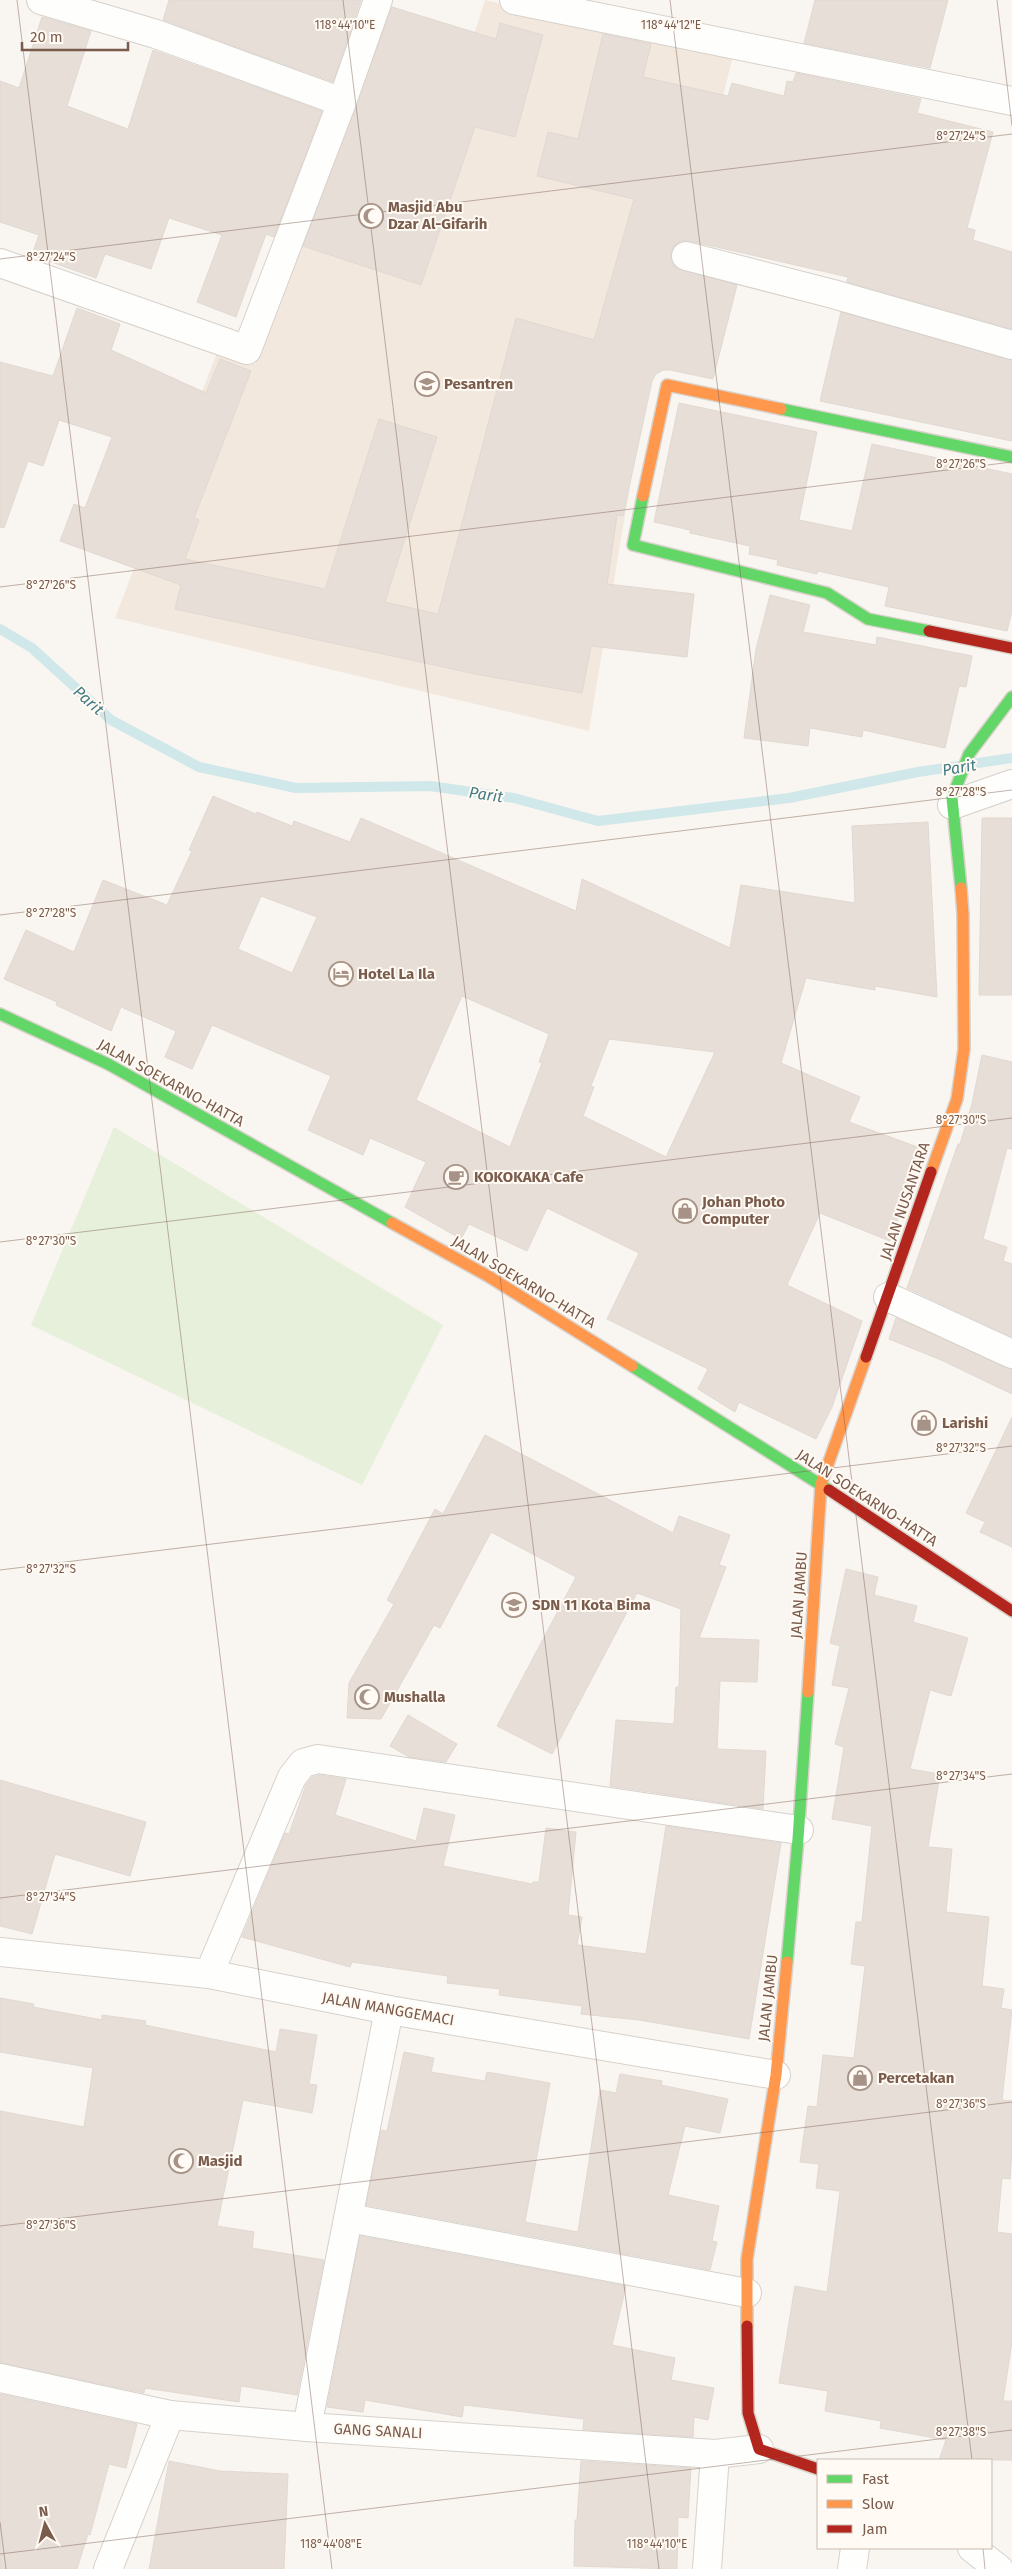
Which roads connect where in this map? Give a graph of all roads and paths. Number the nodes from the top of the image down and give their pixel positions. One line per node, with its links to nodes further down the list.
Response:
1 (41, 0): 6 (street)
2 (378, 0): 6 (street)
3 (514, 0): 4 (street)
4 (549, 4): 5 (street)
5 (1012, 101)
6 (342, 102): 8 (street)
7 (686, 256): 9 (street)
8 (0, 263)
9 (1012, 345)
10 (1012, 457): 11 (main road)
11 (1012, 648)
12 (1012, 697): 14 (main road)
13 (1012, 784): 14 (street)
14 (952, 801): 16 (main road, JALAN NUSANTARA)
15 (0, 1014): 18 (main road, JALAN SOEKARNO-HATTA)
16 (888, 1297): 17 (street); 18 (main road, JALAN NUSANTARA)
17 (1012, 1354)
18 (821, 1484): 19 (main road, JALAN SOEKARNO-HATTA); 20 (main road, JALAN JAMBU)
19 (1012, 1611)
20 (799, 1830): 22 (street); 24 (main road, JALAN JAMBU)
21 (1, 1955): 22 (street, JALAN MANGGEMACI)
22 (209, 1974): 23 (street, JALAN MANGGEMACI)
23 (389, 2010): 24 (street, JALAN MANGGEMACI); 25 (street)
24 (776, 2075): 26 (main road, JALAN JAMBU)
25 (349, 2218): 26 (street); 29 (street)
26 (747, 2293): 30 (main road, JALAN JAMBU)
27 (0, 2378): 28 (street, GANG SANALI)
28 (170, 2414): 29 (street, GANG SANALI); 35 (street)
29 (307, 2427): 31 (street, GANG SANALI)
30 (759, 2448): 31 (street, GANG SANALI); 32 (main road)
31 (715, 2454): 36 (street)
32 (817, 2469)
33 (855, 2549): 37 (street)
34 (973, 2549): 38 (street)
35 (108, 2569)
36 (707, 2569)
37 (852, 2569)
38 (999, 2569)

